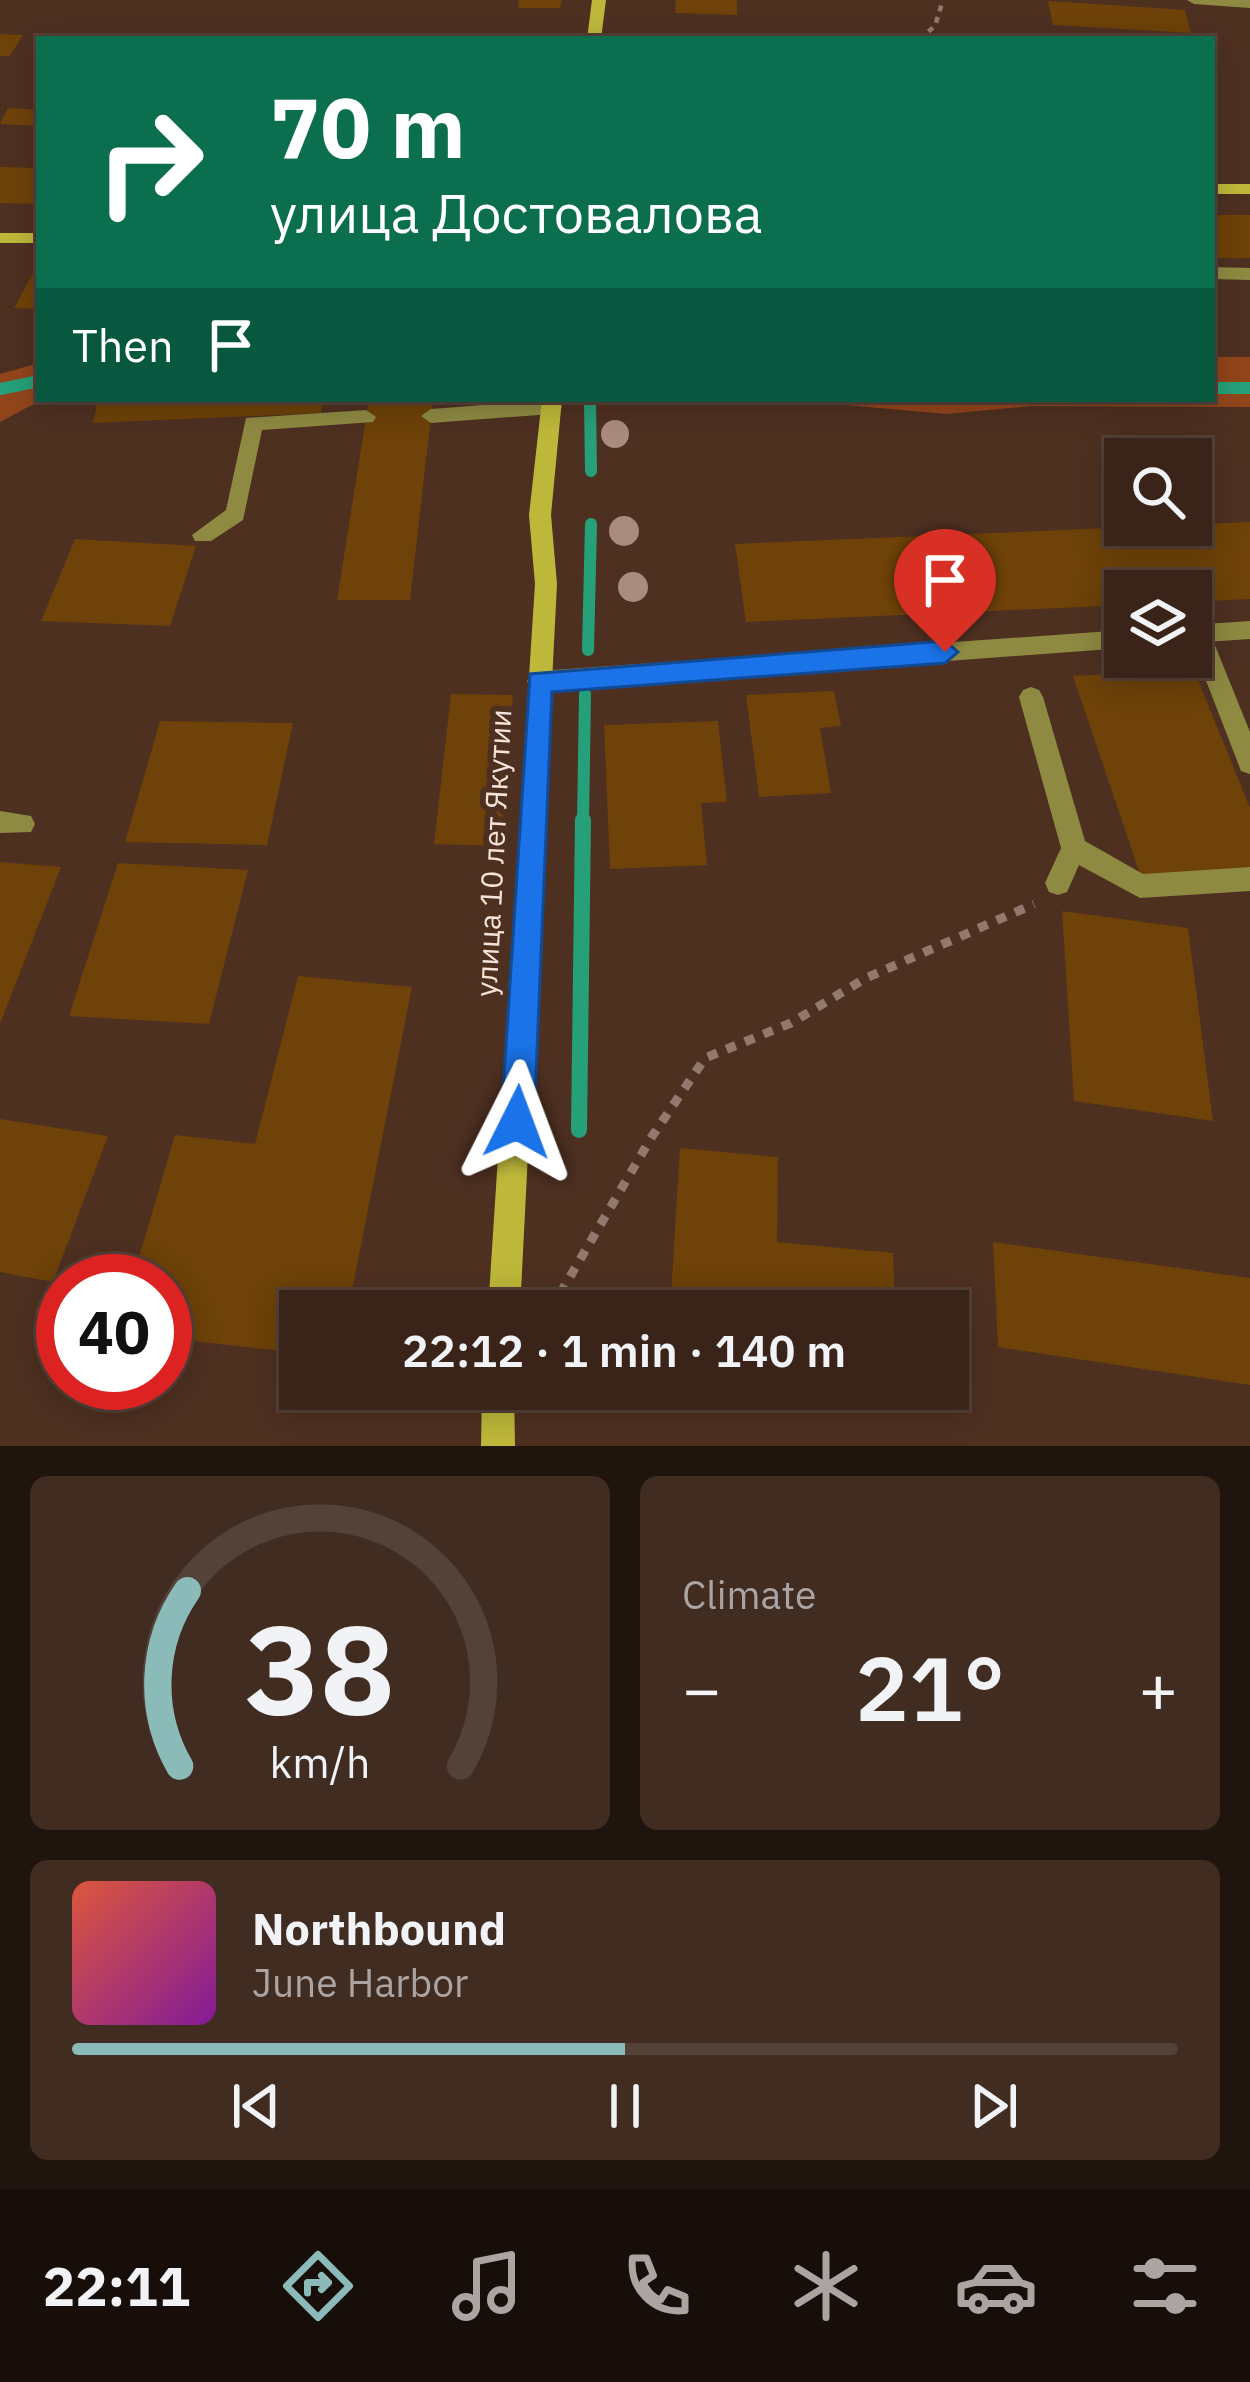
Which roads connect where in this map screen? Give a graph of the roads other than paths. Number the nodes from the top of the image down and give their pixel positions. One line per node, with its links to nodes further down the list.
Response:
1 (599, 0): 4 (street)
2 (1194, 0): 3 (street)
3 (1250, 4)
4 (594, 36)
5 (1215, 189): 6 (street)
6 (1250, 189)
7 (0, 238): 8 (street)
8 (36, 238)
9 (1215, 274): 10 (street)
10 (1250, 274)
11 (552, 403): 12 (street); 19 (street, улица 10 лет Якутии)
12 (430, 416)
13 (366, 417): 14 (street)
14 (203, 535)
15 (1250, 630): 16 (street)
16 (1212, 633)
17 (1104, 641): 19 (street)
18 (1212, 674): 21 (street)
19 (539, 682): 25 (street, улица 10 лет Якутии)
20 (1031, 697): 22 (street)
21 (1250, 763)
22 (1074, 848): 23 (street); 24 (street)
23 (1250, 879)
24 (1058, 883)
25 (505, 1290)
26 (499, 1410): 27 (street)
27 (498, 1446)

